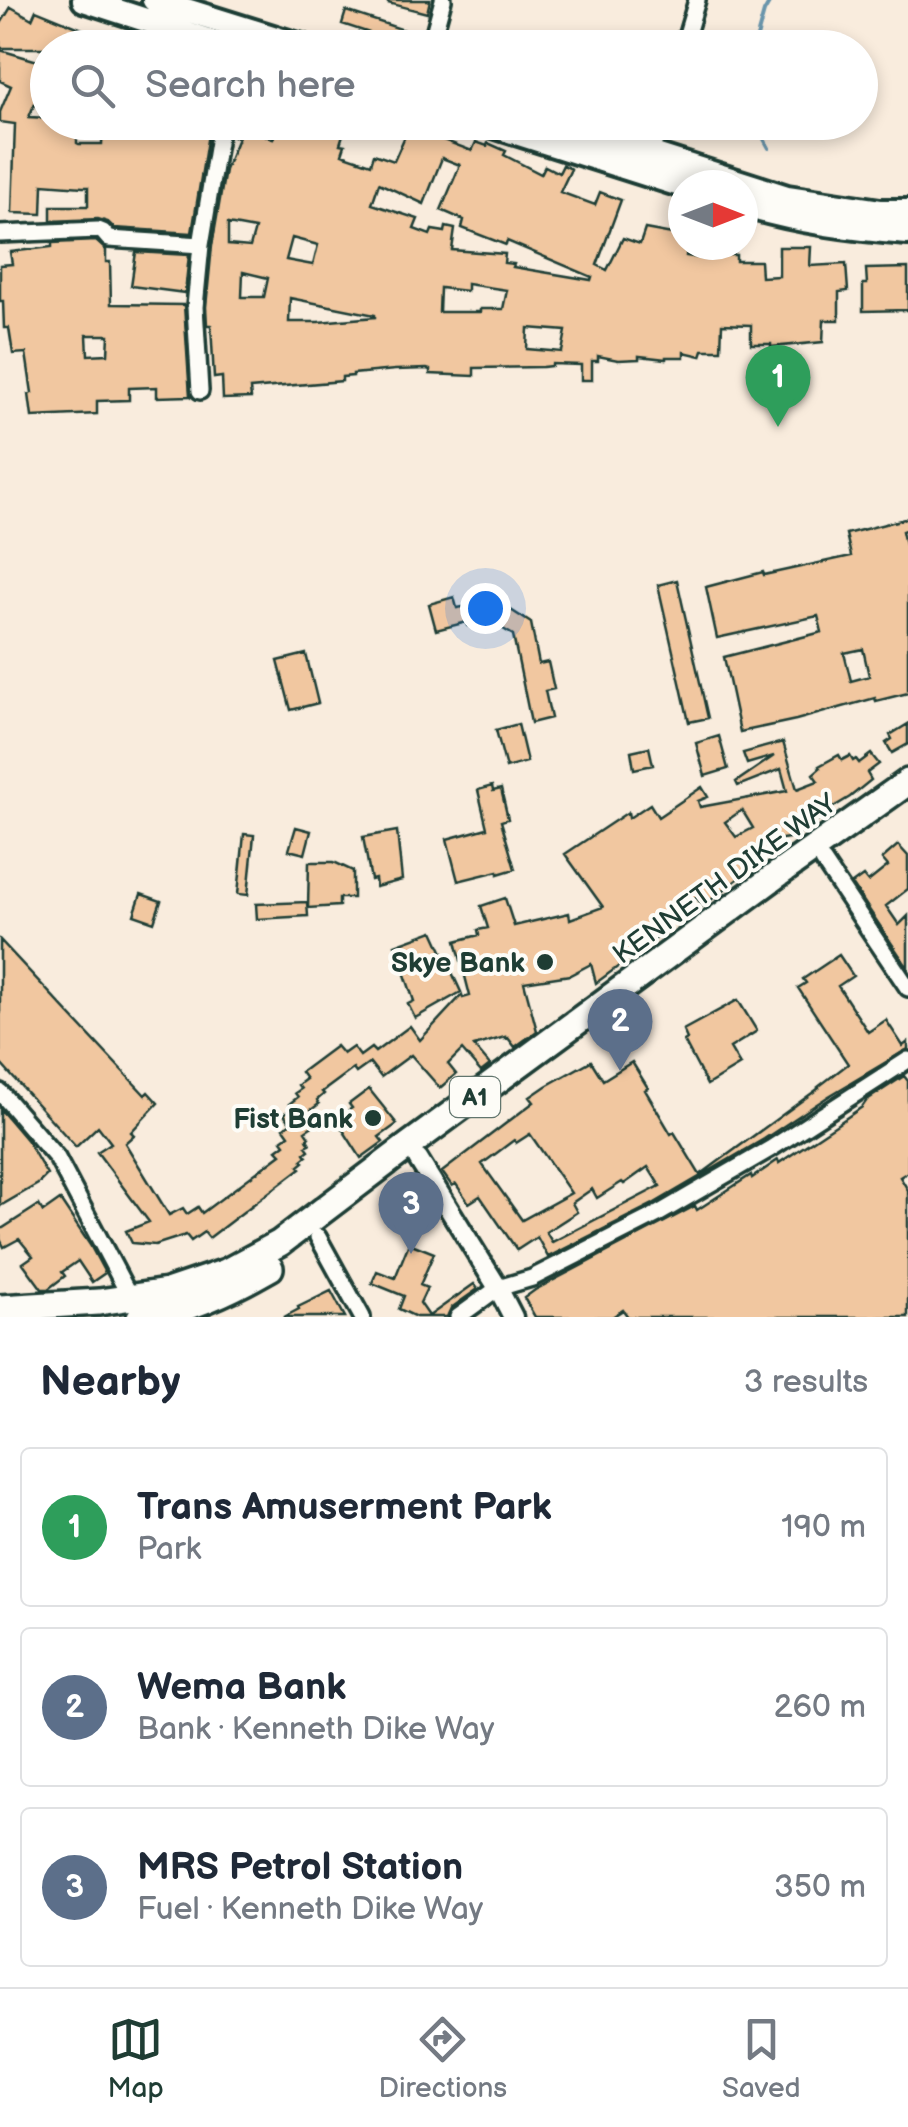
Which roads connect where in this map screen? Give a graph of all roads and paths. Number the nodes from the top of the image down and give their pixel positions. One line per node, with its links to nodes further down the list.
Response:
1 (84, 0): 5 (main road)
2 (154, 0): 6 (main road)
3 (444, 0): 7 (street)
4 (697, 0): 8 (street)
5 (176, 30)
6 (250, 30)
7 (435, 30)
8 (688, 30)
9 (218, 140): 19 (street)
10 (539, 140): 14 (main road)
11 (608, 140): 13 (main road)
12 (655, 140): 13 (street)
13 (651, 154): 16 (main road)
14 (668, 181)
15 (758, 210): 17 (main road)
16 (908, 211)
17 (908, 233)
18 (0, 234): 19 (street)
19 (201, 245): 20 (street)
20 (200, 391)
21 (908, 782): 27 (highway, KENNETH DIKE WAY / A1)
22 (908, 799): 23 (highway, KENNETH DIKE WAY / A1)
23 (823, 862): 24 (street); 27 (highway, KENNETH DIKE WAY / A1)
24 (908, 988)
25 (908, 1060): 29 (street)
26 (0, 1092): 31 (street)
27 (413, 1153): 28 (highway, KENNETH DIKE WAY / A1); 29 (street); 31 (highway, KENNETH DIKE WAY / A1)
28 (318, 1237): 31 (highway, KENNETH DIKE WAY / A1); 32 (street)
29 (498, 1288): 33 (street); 34 (street)
30 (0, 1308): 31 (highway, KENNETH DIKE WAY / A1)
31 (136, 1308)
32 (362, 1317)
33 (458, 1317)
34 (513, 1317)

